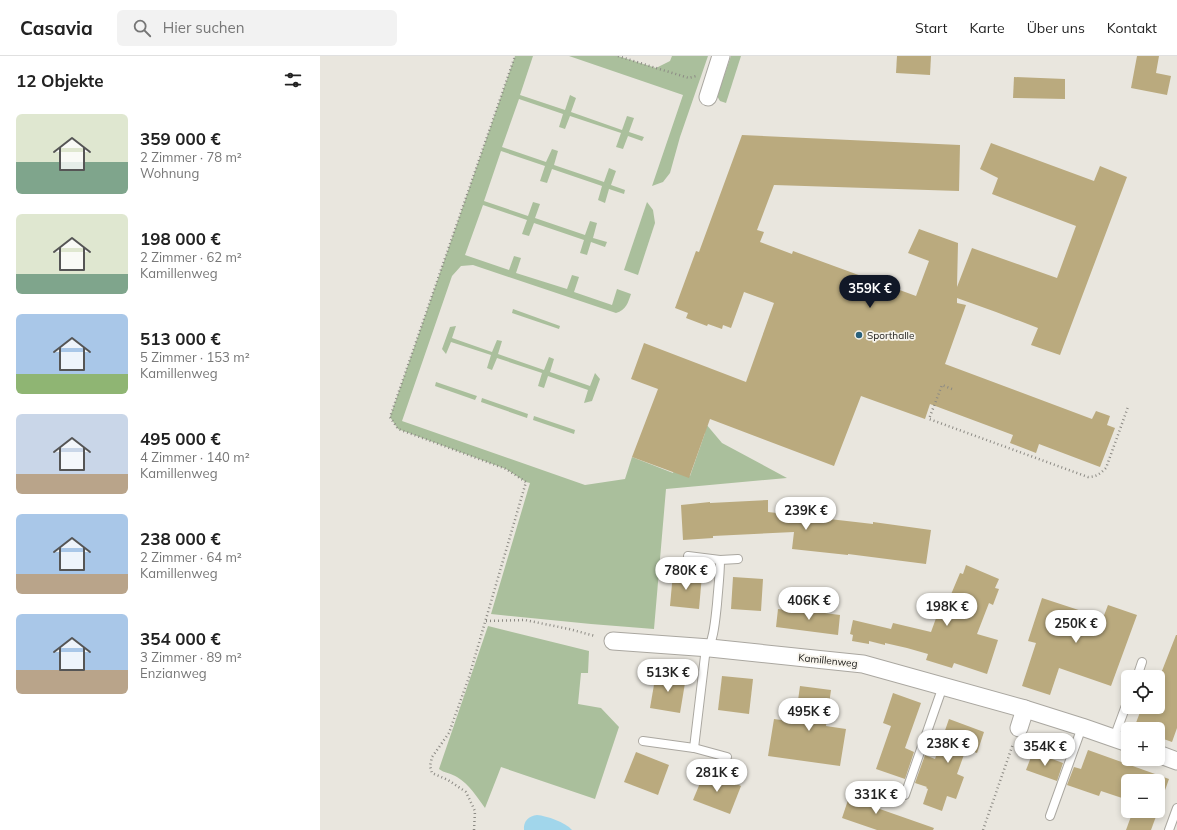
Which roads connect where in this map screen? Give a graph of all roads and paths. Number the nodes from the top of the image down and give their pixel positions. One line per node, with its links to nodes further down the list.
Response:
1 (515, 56): 11 (path)
2 (618, 56): 4 (path)
3 (721, 56): 4 (street)
4 (715, 72): 5 (street)
5 (708, 97)
6 (952, 389): 7 (path)
7 (1128, 407)
8 (688, 556): 10 (lane)
9 (738, 559): 10 (lane)
10 (720, 560): 13 (lane)
11 (486, 621): 12 (path); 29 (path)
12 (613, 641): 13 (street, Kamillenweg)
13 (710, 648): 16 (street, Kamillenweg); 22 (lane)
14 (1142, 662): 15 (lane)
15 (1139, 670)
16 (943, 686): 17 (street, Kamillenweg); 26 (lane)
17 (1025, 709): 18 (street, Kamillenweg); 19 (street)
18 (1082, 727): 21 (street, Kamillenweg); 28 (lane)
19 (1019, 728): 30 (path)
20 (643, 741): 22 (lane)
21 (1121, 741)
22 (694, 748): 23 (lane)
23 (727, 757)
24 (1165, 757): 25 (street)
25 (1177, 761)
26 (905, 795)
27 (1177, 808): 31 (lane)
28 (1050, 816)
29 (474, 830)
30 (983, 830)
31 (1169, 830)

